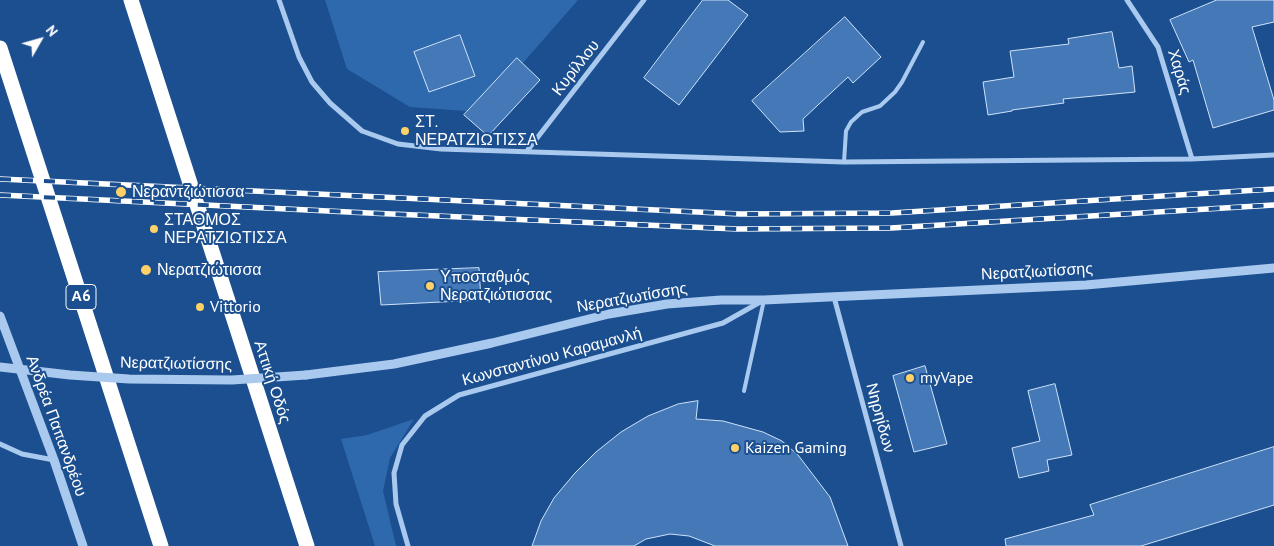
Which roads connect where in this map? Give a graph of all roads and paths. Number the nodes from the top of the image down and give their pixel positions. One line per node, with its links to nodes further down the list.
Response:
1 (131, 0): 21 (highway, Αττική Οδός)
2 (279, 0): 7 (street)
3 (1127, 0): 9 (street, Χαράς)
4 (642, 1): 7 (street, Κυρίλλου)
5 (923, 42): 10 (lane)
6 (0, 48): 20 (highway, Α6)
7 (527, 151): 10 (street)
8 (1274, 155): 9 (street)
9 (1192, 159): 10 (street)
10 (844, 162)
11 (1274, 268): 12 (street, Νερατζιωτίσσης)
12 (834, 297): 13 (street, Νερατζιωτίσσης); 23 (street, Νηρηίδων)
13 (764, 300): 15 (street, Νερατζιωτίσσης, bridge); 16 (lane); 22 (street, Κωνσταντίνου Καραμανλή)
14 (0, 316): 18 (street, Ανδρέα Παπανδρέου)
15 (0, 367)
16 (744, 391)
17 (0, 444): 18 (street)
18 (54, 460): 19 (street, Ανδρέα Παπανδρέου)
19 (83, 546)
20 (161, 546)
21 (307, 546)
22 (408, 546)
23 (901, 546)

